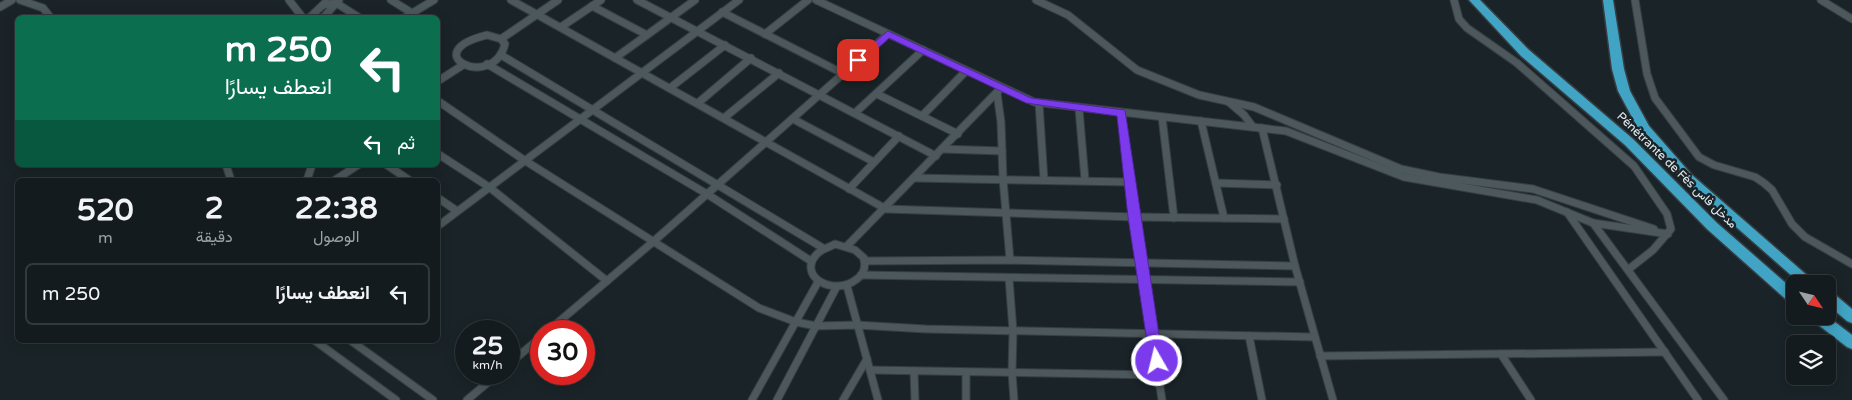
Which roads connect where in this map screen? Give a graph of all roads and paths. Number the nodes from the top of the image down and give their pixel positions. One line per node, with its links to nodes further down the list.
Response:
1 (12, 0): 23 (street)
2 (20, 0): 27 (street)
3 (289, 0): 28 (street)
4 (391, 0): 25 (street)
5 (434, 0): 25 (street)
6 (511, 0): 26 (street)
7 (558, 0): 26 (street)
8 (601, 0): 22 (street)
9 (637, 0): 33 (street)
10 (695, 0): 33 (street)
11 (739, 0): 24 (street)
12 (808, 0): 37 (street)
13 (816, 0): 38 (street)
14 (1036, 0): 57 (street)
15 (1454, 0): 110 (street)
16 (1474, 0): 130 (highway, Pénétrante de Fès مدخل فاس)
17 (1608, 0): 122 (highway, Pénétrante de Fès مدخل فاس)
18 (1635, 0): 118 (street)
19 (1821, 0): 34 (street)
20 (338, 2): 21 (street); 30 (street); 31 (street)
21 (325, 3): 29 (street)
22 (592, 6): 35 (street); 39 (street)
23 (0, 7)
24 (722, 12): 36 (street); 37 (street)
25 (412, 13): 32 (street)
26 (537, 14): 35 (street); 40 (street)
27 (49, 15)
28 (301, 15)
29 (312, 15)
30 (326, 15)
31 (356, 15)
32 (409, 15)
33 (671, 17): 36 (street); 39 (street)
34 (1852, 19)
35 (561, 27): 44 (street)
36 (697, 30): 41 (street); 49 (street)
37 (765, 34): 51 (street)
38 (888, 34): 42 (street); 51 (street)
39 (647, 35): 44 (street)
40 (501, 39): 43 (street); 47 (street)
41 (725, 45): 45 (street); 53 (street)
42 (923, 50): 48 (street); 55 (street)
43 (501, 55): 46 (street); 62 (street)
44 (615, 58): 49 (street)
45 (752, 58): 50 (street); 59 (street)
46 (487, 64): 47 (street); 70 (street)
47 (463, 65): 52 (street)
48 (966, 71): 54 (street); 67 (street)
49 (641, 73): 53 (street); 62 (street)
50 (779, 73): 56 (street); 69 (street)
51 (844, 74): 56 (street)
52 (440, 80)
53 (670, 88): 59 (street)
54 (999, 91): 60 (street); 75 (street); 79 (street)
55 (877, 94): 65 (street); 67 (street)
56 (820, 95): 65 (street); 71 (street)
57 (1228, 101): 73 (street); 110 (street)
58 (440, 102): 61 (street)
59 (698, 103): 69 (street)
60 (1039, 103): 63 (street); 90 (street)
61 (446, 107): 64 (street); 82 (street)
62 (593, 108): 70 (street); 94 (street)
63 (1079, 109): 66 (street); 91 (street)
64 (440, 111)
65 (855, 113): 76 (street)
66 (1122, 113): 68 (street); 92 (street)
67 (922, 116): 75 (street)
68 (1162, 117): 72 (street); 105 (street)
69 (724, 118): 77 (street)
70 (580, 119): 82 (street); 98 (street)
71 (793, 119): 77 (street); 83 (street)
72 (1202, 121): 73 (street); 93 (street)
73 (1253, 127): 74 (street)
74 (1262, 128): 95 (street); 102 (street)
75 (958, 134): 78 (street)
76 (899, 136): 81 (street); 83 (street)
77 (767, 142): 94 (street); 97 (street)
78 (942, 149): 79 (street); 81 (street)
79 (1002, 151): 89 (street)
80 (440, 155): 96 (street)
81 (936, 156): 88 (street)
82 (524, 160): 96 (street); 111 (street)
83 (874, 162): 97 (street)
84 (355, 167): 86 (street)
85 (390, 167): 87 (street)
86 (338, 178)
87 (407, 178)
88 (914, 178): 89 (street); 100 (street)
89 (1003, 179): 90 (street); 103 (street)
90 (1044, 180): 91 (street)
91 (1085, 180): 92 (street)
92 (1129, 182): 104 (street)
93 (1216, 183): 95 (street); 106 (street)
94 (719, 184): 98 (street); 113 (street)
95 (1277, 185): 107 (street)
96 (489, 187): 101 (street); 125 (street)
97 (849, 189): 100 (street)
98 (707, 194): 111 (street); 115 (street)
99 (440, 199): 101 (street)
100 (886, 209): 103 (street); 112 (street)
101 (457, 211): 109 (street)
102 (1567, 211): 108 (street); 146 (street)
103 (1006, 212): 104 (street); 114 (street)
104 (1134, 217): 105 (street); 117 (street)
105 (1174, 218): 106 (street)
106 (1224, 218): 107 (street)
107 (1284, 219): 119 (street)
108 (1593, 223): 110 (street); 120 (street)
109 (440, 224)
110 (1668, 234): 120 (street)
111 (654, 242): 125 (street); 134 (street)
112 (848, 246): 113 (street); 116 (street)
113 (823, 248): 115 (street)
114 (1010, 260): 116 (street); 117 (street)
115 (812, 261): 126 (street)
116 (864, 261): 121 (street)
117 (1141, 264): 119 (street); 124 (street)
118 (1852, 264)
119 (1295, 266): 127 (street)
120 (1629, 269): 172 (street)
121 (861, 275): 123 (street); 128 (street)
122 (1800, 275)
123 (1010, 278): 124 (street); 138 (street)
124 (1144, 279): 127 (street); 139 (street)
125 (607, 281): 133 (street)
126 (818, 282): 129 (street); 134 (street)
127 (1300, 282): 141 (street)
128 (846, 286): 129 (street); 135 (street)
129 (836, 288): 137 (street)
130 (1786, 291)
131 (1836, 304): 132 (highway)
132 (1852, 317)
133 (561, 320)
134 (796, 322): 137 (street); 160 (street)
135 (857, 325): 137 (street); 138 (street); 150 (street)
136 (1829, 325): 144 (highway)
137 (816, 326): 161 (street)
138 (1013, 331): 139 (street); 154 (street)
139 (1153, 334): 140 (street); 155 (street)
140 (1249, 336): 141 (street); 168 (street)
141 (1314, 337): 149 (street)
142 (318, 343): 157 (street)
143 (354, 343): 158 (street)
144 (1852, 343)
145 (530, 346): 148 (street)
146 (1665, 352): 147 (street); 171 (street)
147 (1501, 354): 149 (street); 170 (street)
148 (520, 355)
149 (1320, 356): 169 (street)
150 (867, 359): 151 (street); 162 (street)
151 (870, 370): 152 (street); 163 (street)
152 (914, 371): 153 (street); 164 (street)
153 (966, 372): 154 (street); 165 (street)
154 (1012, 373): 155 (street); 166 (street)
155 (1159, 375): 167 (street)
156 (485, 385): 159 (street)
157 (396, 400)
158 (433, 400)
159 (467, 400)
160 (752, 400)
161 (777, 400)
162 (843, 400)
163 (878, 400)
164 (915, 400)
165 (966, 400)
166 (1014, 400)
167 (1162, 400)
168 (1262, 400)
169 (1333, 400)
170 (1531, 400)
171 (1698, 400)
172 (1724, 400)

